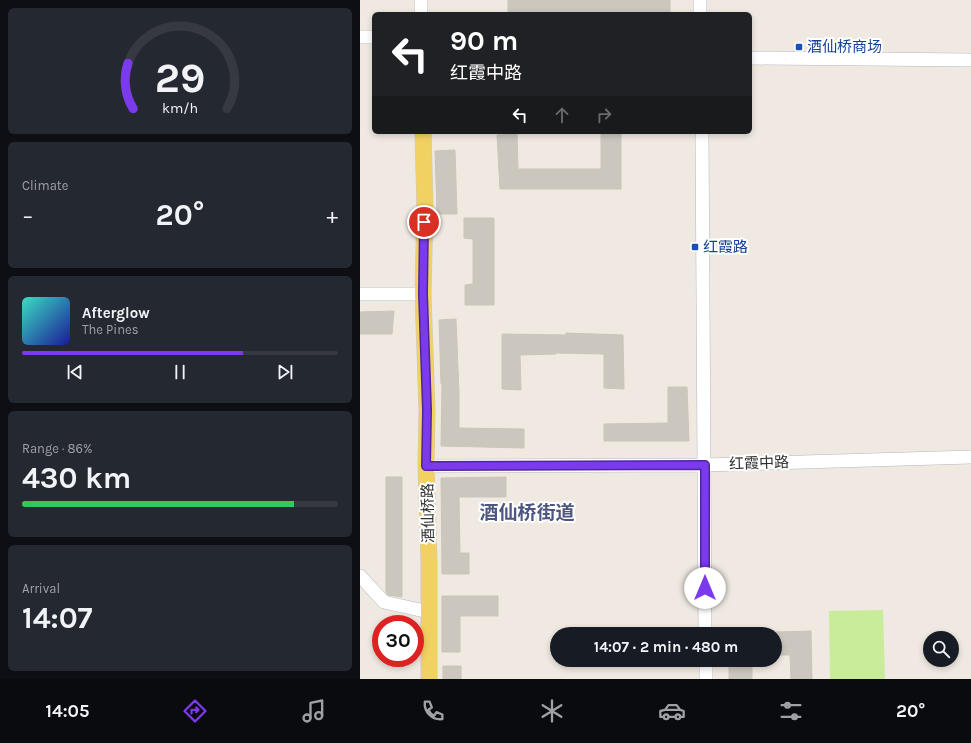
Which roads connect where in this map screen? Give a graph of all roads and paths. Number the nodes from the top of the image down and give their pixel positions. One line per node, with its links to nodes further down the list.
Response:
1 (421, 0): 3 (street)
2 (700, 0): 4 (street)
3 (421, 12)
4 (700, 12)
5 (360, 37): 6 (street)
6 (372, 37)
7 (752, 58): 8 (street)
8 (971, 60)
9 (423, 134): 12 (main road, 酒仙桥路)
10 (702, 134): 14 (street)
11 (360, 294): 12 (street)
12 (423, 294): 15 (main road, 酒仙桥路)
13 (971, 457): 14 (street, 红霞中路)
14 (705, 465): 15 (street, 红霞中路); 18 (street)
15 (426, 466): 17 (main road, 酒仙桥路)
16 (360, 576): 17 (street)
17 (429, 612): 20 (main road, 酒仙桥路)
18 (706, 627)
19 (706, 667): 21 (street)
20 (429, 679)
21 (706, 679)

